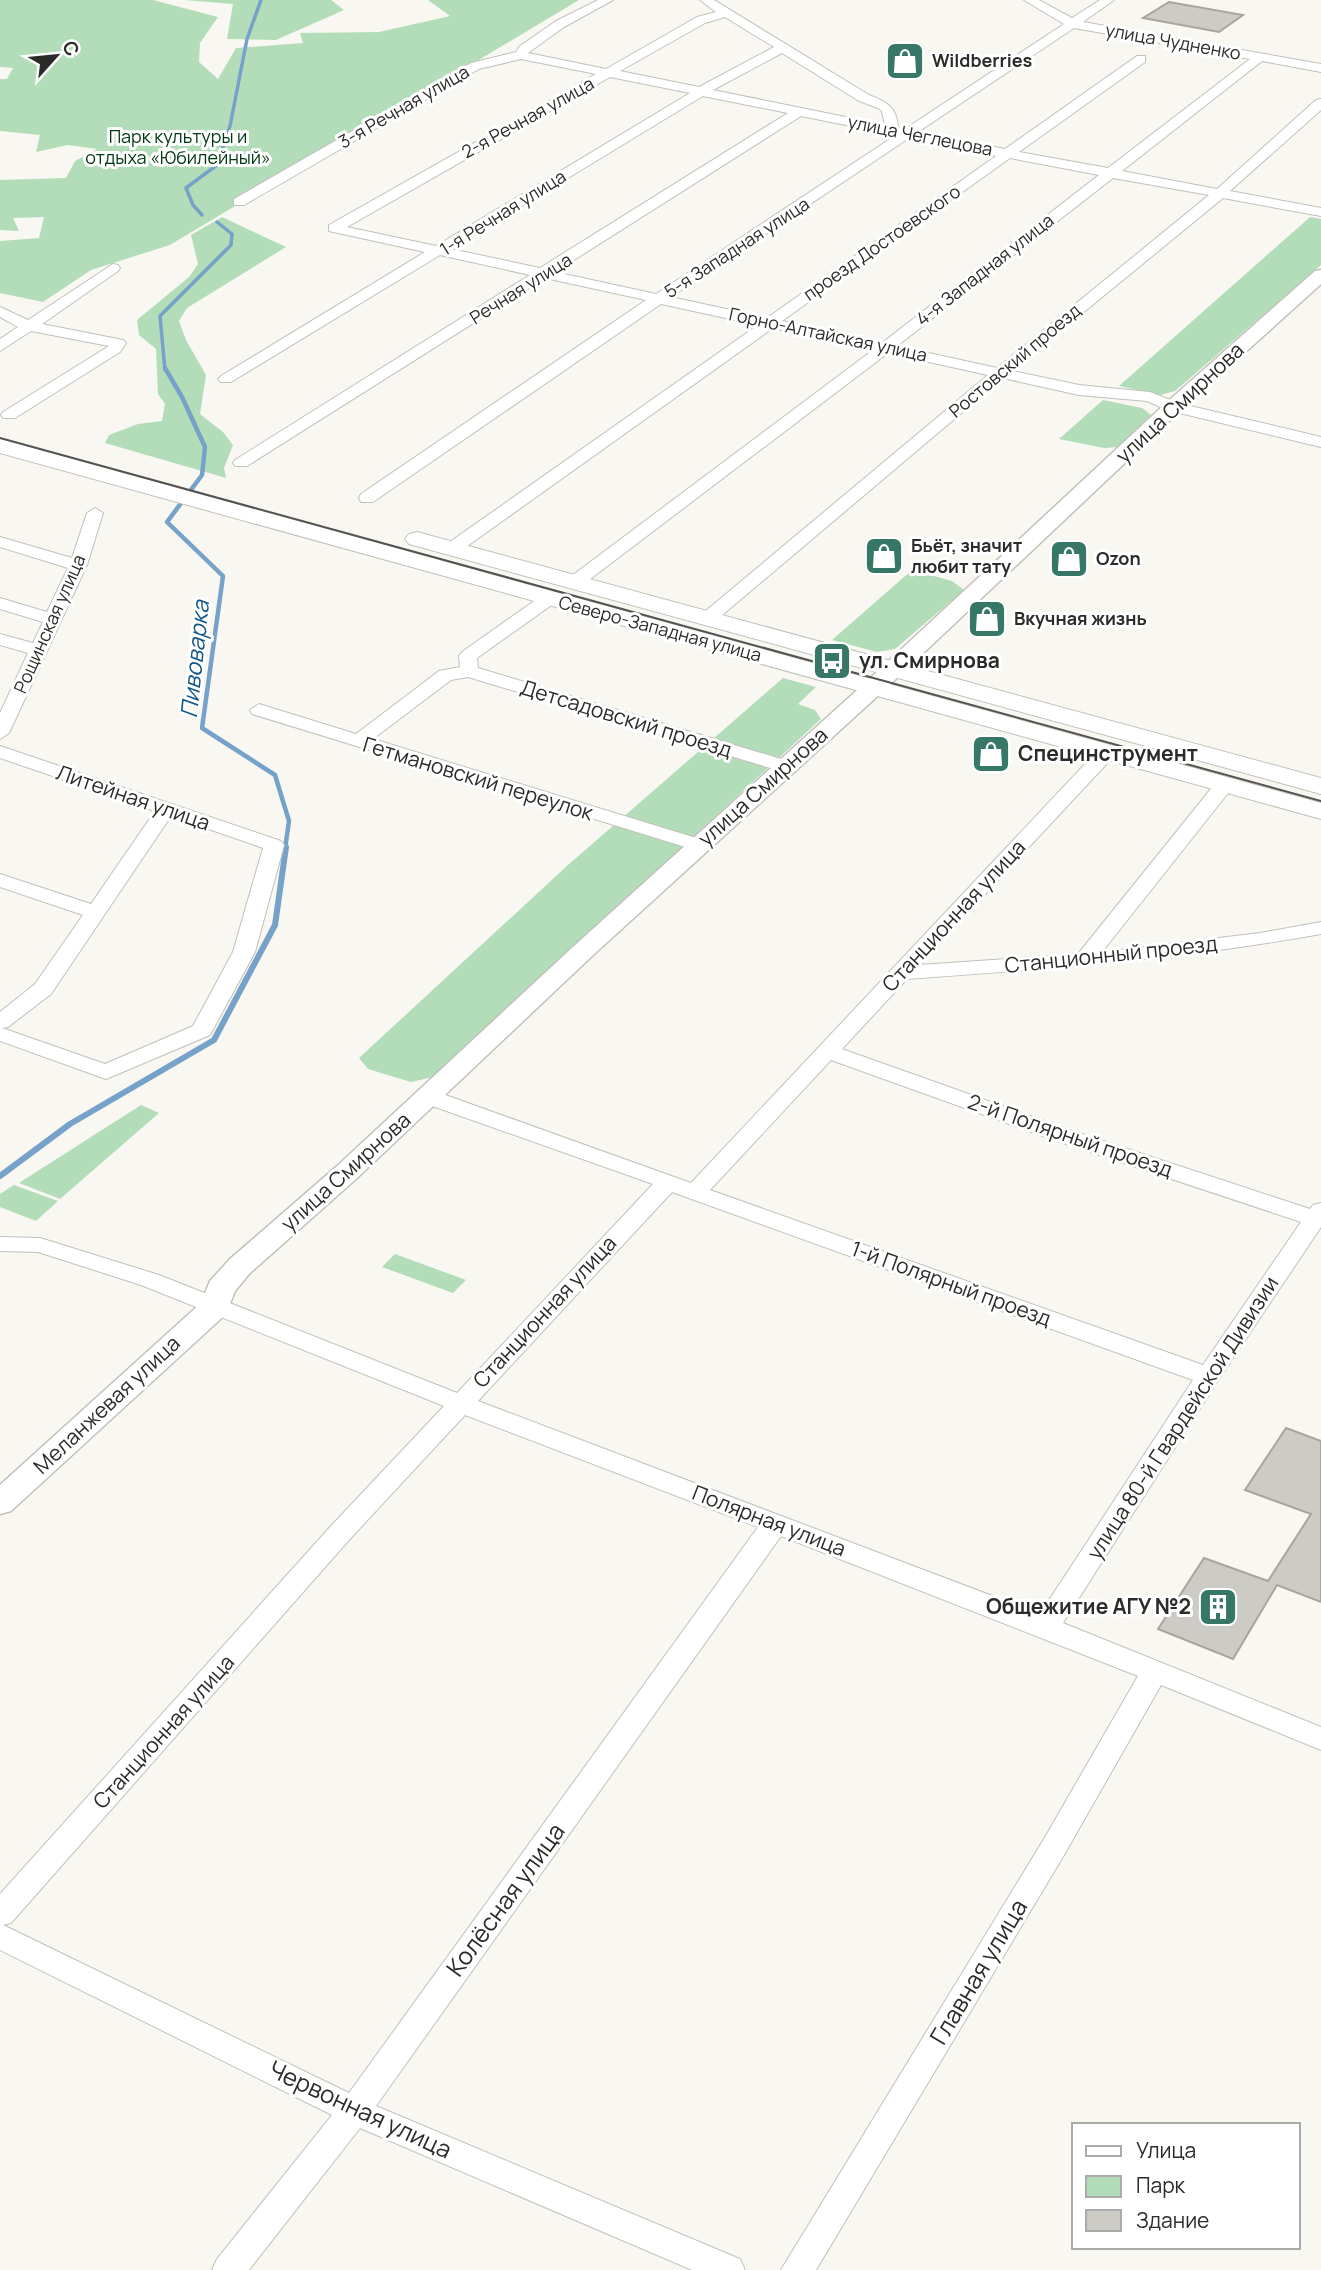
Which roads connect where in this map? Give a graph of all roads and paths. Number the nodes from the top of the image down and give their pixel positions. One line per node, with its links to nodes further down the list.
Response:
1 (607, 0): 8 (street, 3-я Речная улица)
2 (706, 0): 5 (street)
3 (1030, 0): 6 (street, улица Чудненко)
4 (1108, 0): 6 (street, 5-я Западная улица)
5 (724, 13): 7 (street); 12 (street, 2-я Речная улица)
6 (1074, 24): 9 (street, улица Чудненко); 17 (street, 5-я Западная улица)
7 (782, 47): 13 (street, 1-я Речная улица); 16 (street)
8 (520, 55): 12 (street, улица Чеглецова); 21 (street, 3-я Речная улица)
9 (1259, 57): 11 (street, улица Чудненко); 19 (street, 4-я Западная улица)
10 (1141, 59): 18 (street, проезд Достоевского)
11 (1321, 68)
12 (610, 73): 13 (street, улица Чеглецова); 23 (street, 2-я Речная улица)
13 (702, 91): 15 (street, улица Чеглецова); 24 (street, 1-я Речная улица)
14 (1321, 103): 20 (street, Ростовский проезд)
15 (800, 111): 16 (street, улица Чеглецова); 26 (street, Речная улица)
16 (892, 130): 17 (street, улица Чеглецова)
17 (910, 133): 18 (street, улица Чеглецова); 28 (street, 5-я Западная улица)
18 (1008, 154): 19 (street, улица Чеглецова); 30 (street, проезд Достоевского)
19 (1111, 173): 20 (street, улица Чеглецова); 34 (street, 4-я Западная улица)
20 (1219, 194): 22 (street, улица Чеглецова); 35 (street, Ростовский проезд)
21 (239, 202)
22 (1321, 212)
23 (334, 228): 24 (street, Горно-Алтайская улица)
24 (441, 251): 26 (street, Горно-Алтайская улица); 36 (street, 1-я Речная улица)
25 (113, 268): 31 (street)
26 (547, 272): 28 (street, Горно-Алтайская улица); 41 (street, Речная улица)
27 (1321, 275): 37 (street, улица Смирнова)
28 (662, 298): 30 (street, Горно-Алтайская улица); 44 (street, 5-я Западная улица)
29 (0, 311): 31 (street)
30 (770, 323): 34 (street, Горно-Алтайская улица); 47 (street, проезд Достоевского)
31 (27, 326): 32 (street); 33 (street)
32 (118, 343): 38 (street)
33 (0, 346)
34 (885, 348): 35 (street, Горно-Алтайская улица); 49 (street, 4-я Западная улица)
35 (1001, 372): 37 (street, Горно-Алтайская улица); 52 (street, Ростовский проезд)
36 (226, 379)
37 (1173, 407): 39 (street, Горно-Алтайская улица); 56 (street, улица Смирнова)
38 (4, 420): 42 (main road, Северо-Западная улица)
39 (1321, 442)
40 (0, 446): 42 (main road, Северо-Западная улица)
41 (241, 463)
42 (157, 478): 43 (main road, Северо-Западная улица)
43 (214, 494): 47 (main road, Северо-Западная улица); 50 (main road, Северо-Западная улица)
44 (367, 498)
45 (95, 513): 48 (street, Рощинская улица)
46 (0, 542): 48 (street)
47 (453, 548): 49 (main road, Северо-Западная улица)
48 (78, 565): 53 (street, Рощинская улица)
49 (575, 582): 52 (main road, Северо-Западная улица)
50 (550, 598): 57 (street); 58 (main road, Северо-Западная улица)
51 (0, 603): 53 (street)
52 (708, 618): 56 (main road, Северо-Западная улица)
53 (52, 619): 55 (street, Рощинская улица)
54 (0, 639): 55 (street)
55 (39, 650): 60 (street, Рощинская улица)
56 (892, 669): 58 (street, улица Смирнова); 66 (main road, Северо-Западная улица)
57 (468, 671): 61 (street); 64 (street, Детсадовский проезд)
58 (873, 688): 63 (main road, Северо-Западная улица); 64 (street, улица Смирнова)
59 (259, 710): 61 (street, Гетмановский переулок)
60 (0, 733)
61 (357, 743): 69 (street, Гетмановский переулок)
62 (0, 752): 67 (street, Литейная улица)
63 (1107, 752): 65 (main road, Северо-Западная улица); 74 (street, Станционная улица)
64 (784, 766): 69 (street, улица Смирнова)
65 (1225, 784): 68 (main road, Северо-Западная улица); 73 (street)
66 (1321, 786)
67 (166, 809): 71 (street); 76 (street, Литейная улица)
68 (1321, 811)
69 (699, 845): 78 (street, улица Смирнова)
70 (0, 880): 71 (street)
71 (94, 912): 75 (street)
72 (1321, 928): 73 (street, Станционный проезд)
73 (1084, 960): 74 (street, Станционный проезд)
74 (901, 974): 77 (street, Станционная улица)
75 (0, 1022)
76 (0, 1034)
77 (827, 1051): 80 (street, Станционная улица); 81 (street, 2-й Полярный проезд)
78 (429, 1097): 79 (street); 83 (street, улица Смирнова)
79 (667, 1182): 80 (street); 85 (street, Станционная улица)
80 (695, 1192): 84 (street, 1-й Полярный проезд)
81 (1318, 1214): 84 (street, улица 80-й Гвардейской Дивизии)
82 (0, 1244): 83 (street, Полярная улица)
83 (215, 1307): 85 (street, Полярная улица); 86 (street, Меланжевая улица)
84 (1208, 1376): 88 (street, улица 80-й Гвардейской Дивизии)
85 (459, 1403): 87 (street, Полярная улица); 91 (street, Станционная улица)
86 (0, 1503)
87 (775, 1524): 88 (street, Полярная улица); 93 (street, Колёсная улица)
88 (1046, 1627): 89 (street, Полярная улица)
89 (1155, 1671): 90 (street, Полярная улица); 96 (street, Главная улица)
90 (1321, 1739)
91 (0, 1914)
92 (0, 1936): 93 (street, Червонная улица)
93 (354, 2111): 94 (street, Колёсная улица); 95 (street, Червонная улица)
94 (229, 2270)
95 (728, 2270)
96 (798, 2270)

